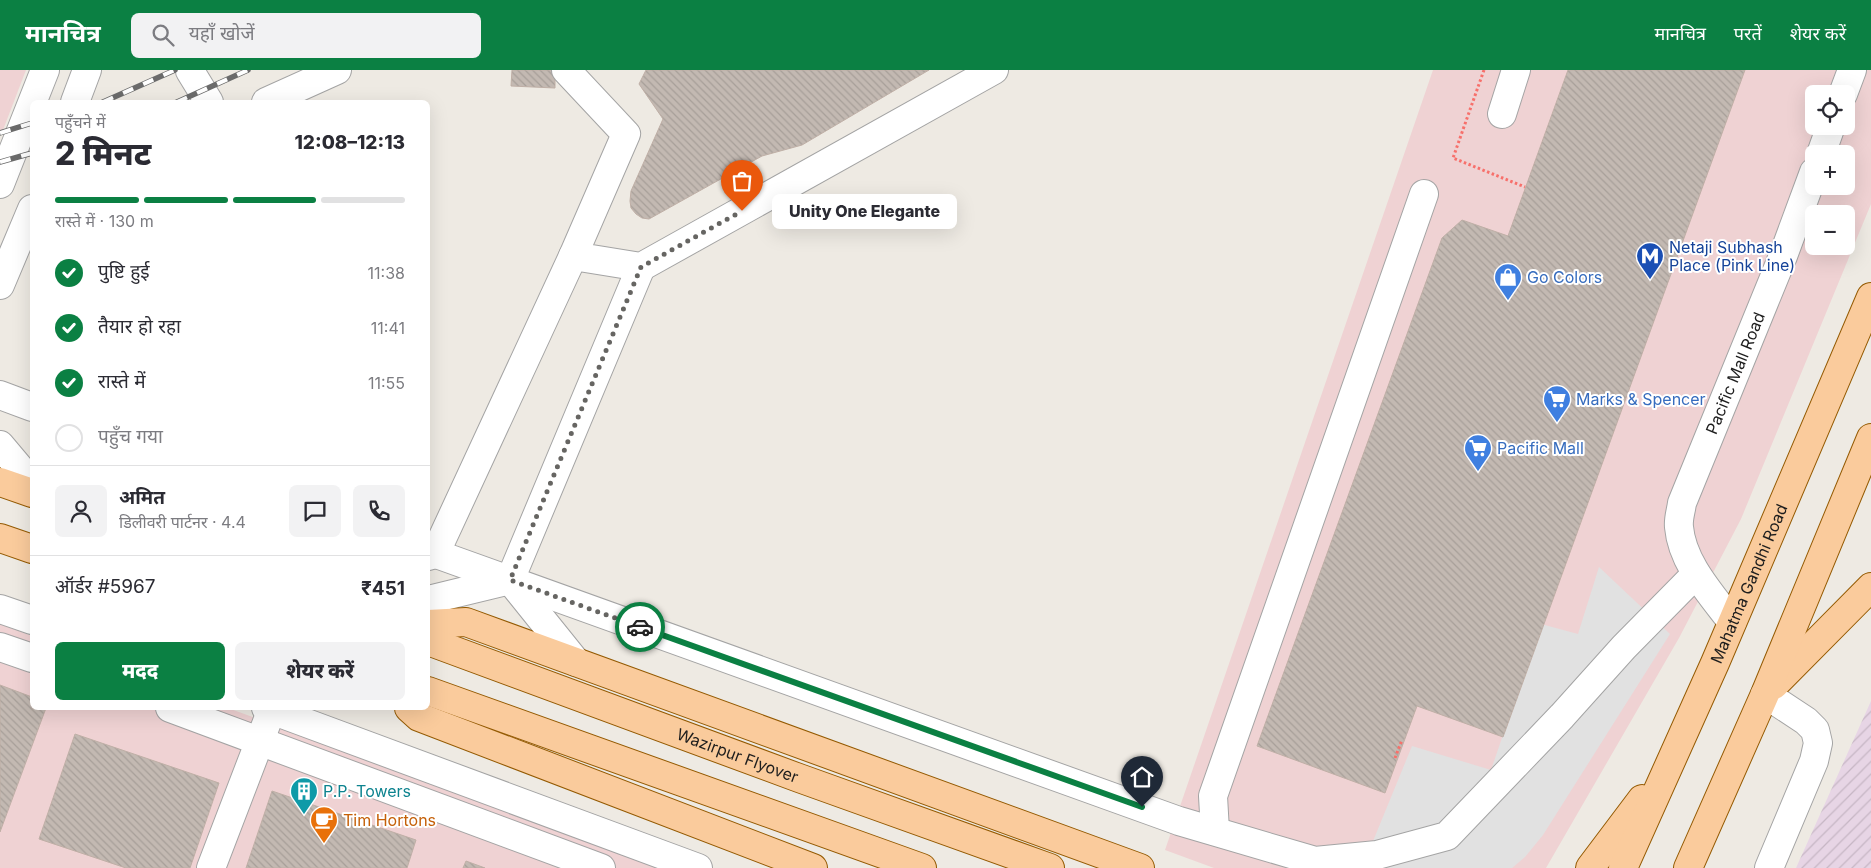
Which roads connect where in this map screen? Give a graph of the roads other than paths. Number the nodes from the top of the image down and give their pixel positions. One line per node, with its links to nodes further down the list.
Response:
1 (45, 70): 10 (street)
2 (87, 70): 11 (street)
3 (190, 70): 12 (street)
4 (337, 70): 13 (street)
5 (566, 70): 20 (street)
6 (994, 70): 21 (street)
7 (1516, 70): 15 (street)
8 (1852, 70): 9 (street)
9 (1846, 85)
10 (33, 100)
11 (76, 100)
12 (208, 100)
13 (270, 100)
14 (30, 108): 16 (street)
15 (1502, 114)
16 (0, 184)
17 (1424, 194): 54 (street)
18 (1806, 195): 34 (street, Pacific Mall Road)
19 (30, 214): 22 (street)
20 (573, 256): 21 (street); 33 (street)
21 (641, 267): 35 (street)
22 (0, 285)
23 (1871, 297): 40 (main road, Mahatma Gandhi Road)
24 (0, 395): 25 (street)
25 (30, 406)
26 (1871, 438): 47 (main road)
27 (0, 445): 29 (street)
28 (0, 482): 30 (main road)
29 (30, 482)
30 (30, 492)
31 (0, 538): 32 (main road)
32 (30, 548)
33 (430, 553): 35 (street)
34 (1696, 574): 40 (street, Pacific Mall Road); 54 (street)
35 (510, 580): 37 (street); 45 (street); 54 (street)
36 (1871, 587): 47 (main road)
37 (430, 600)
38 (0, 609): 39 (street)
39 (30, 619)
40 (1732, 622): 53 (main road, Mahatma Gandhi Road)
41 (430, 624): 45 (main road)
42 (430, 642): 61 (main road, Wazirpur Flyover)
43 (0, 647): 44 (street)
44 (30, 657)
45 (576, 662): 62 (main road)
46 (430, 692): 60 (main road)
47 (1765, 694): 65 (main road); 66 (street)
48 (176, 710): 52 (street)
49 (268, 710): 52 (street)
50 (274, 710): 55 (street)
51 (411, 710): 59 (main road)
52 (260, 740): 56 (street); 57 (street)
53 (1672, 757): 63 (main road); 64 (main road, Mahatma Gandhi Road)
54 (1215, 831)
55 (605, 834): 56 (street); 58 (street)
56 (594, 867)
57 (210, 868)
58 (698, 868)
59 (813, 868)
60 (922, 868)
61 (1050, 868)
62 (1140, 868)
63 (1590, 868)
64 (1623, 868)
65 (1688, 868)
66 (1769, 868)

